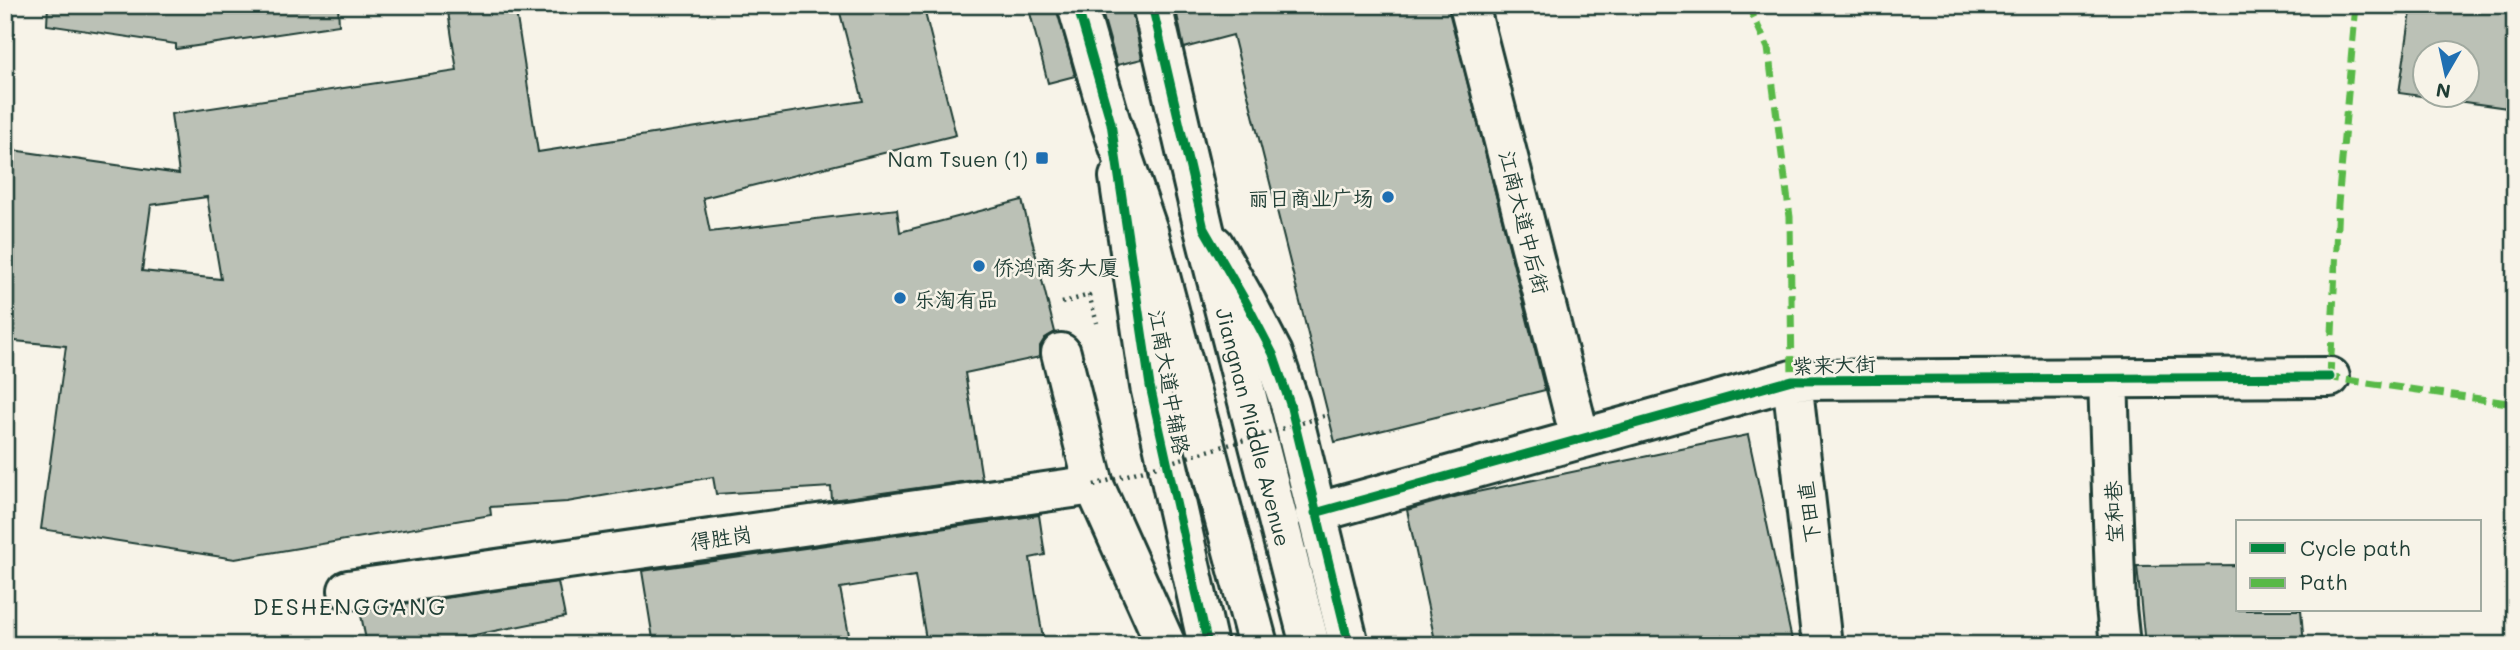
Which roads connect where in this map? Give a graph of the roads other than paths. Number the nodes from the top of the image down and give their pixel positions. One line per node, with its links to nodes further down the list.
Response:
1 (1077, 5): 4 (street)
2 (1152, 5): 5 (street, Jiangnan Middle Avenue)
3 (1469, 5): 10 (street, 江南大道中后街)
4 (1111, 122): 14 (street); 15 (street, 江南大道中辅路)
5 (1204, 229): 12 (street); 17 (street, Jiangnan Middle Avenue)
6 (1060, 353): 11 (street)
7 (2330, 377): 8 (street, 紫来大街)
8 (2108, 379): 9 (street, 紫来大街); 20 (street, 宝和巷)
9 (1792, 380): 10 (street, 紫来大街); 19 (street, 下田直)
10 (1580, 438): 12 (street, 紫来大街)
11 (1094, 485): 13 (street, 得胜岗); 16 (street)
12 (1315, 513): 18 (street)
13 (348, 590)
14 (1256, 635): 15 (street)
15 (1205, 642)
16 (1166, 645)
17 (1310, 645)
18 (1349, 645)
19 (1822, 645)
20 (2120, 645)

